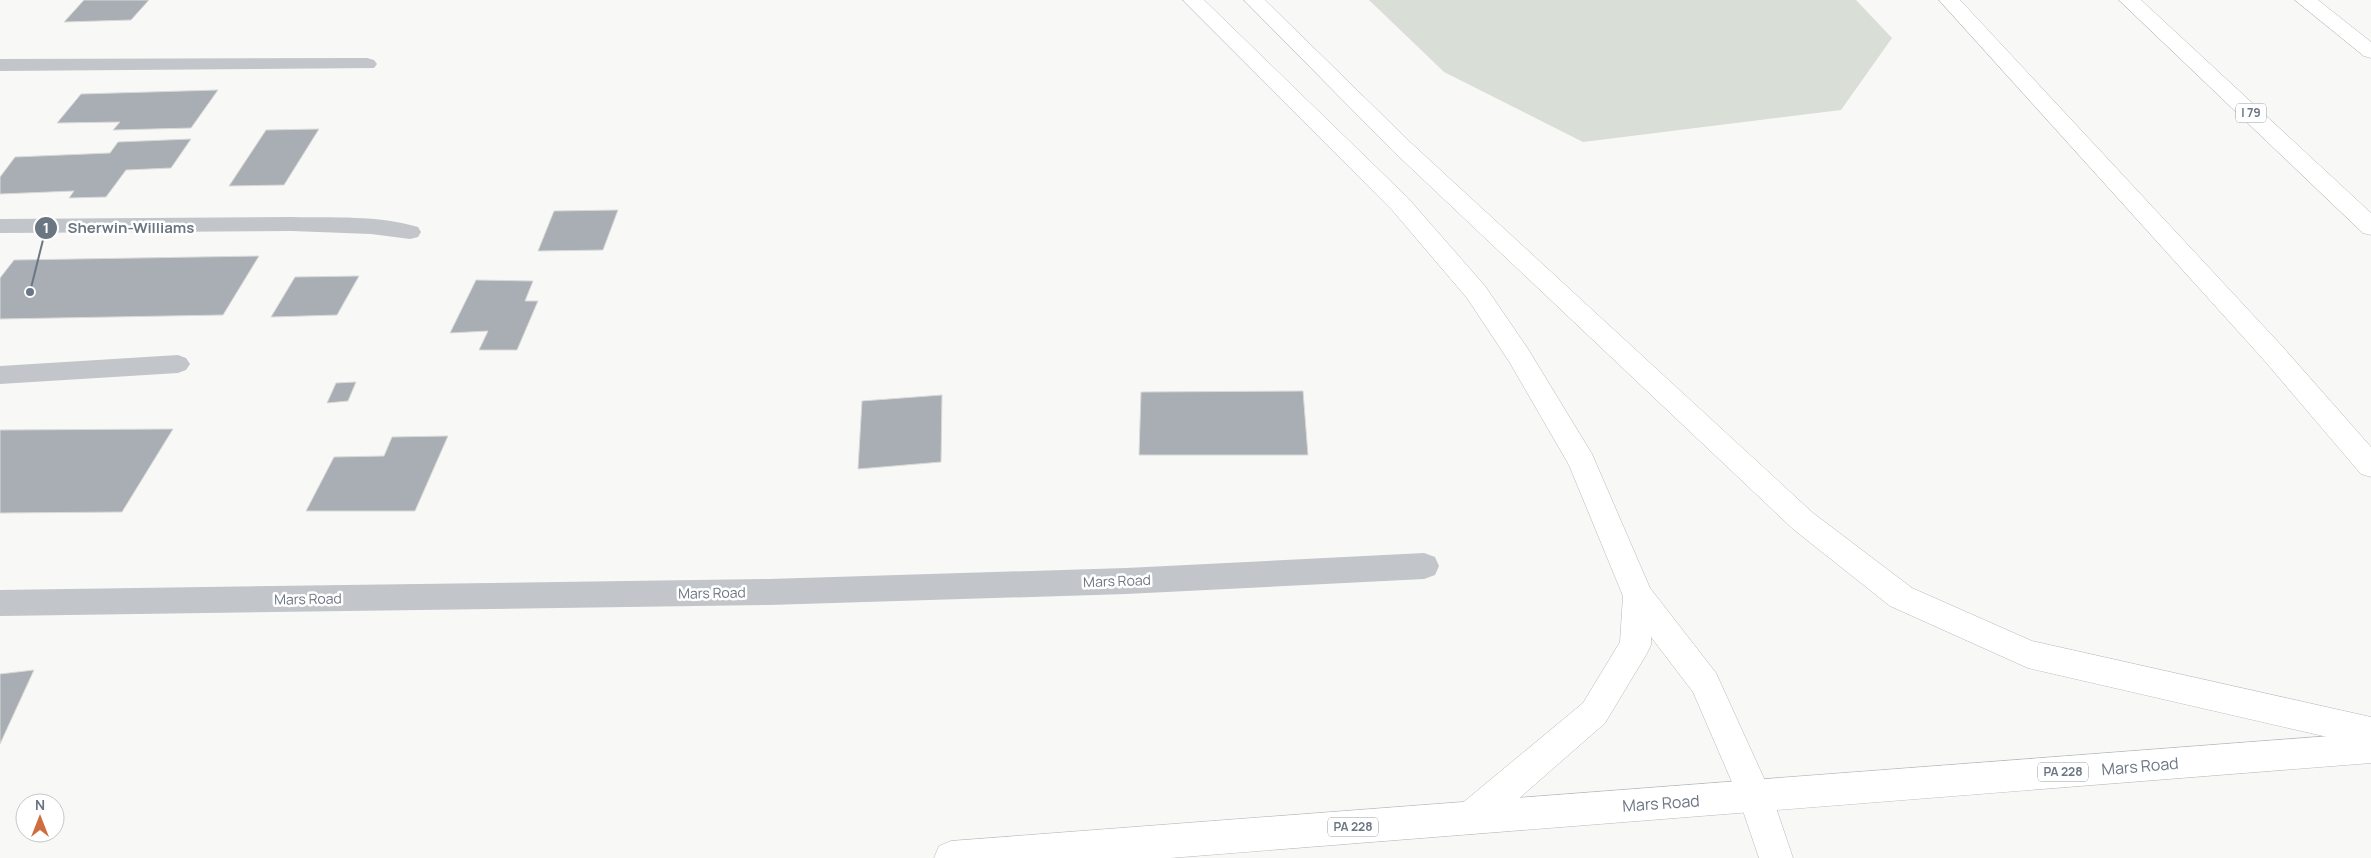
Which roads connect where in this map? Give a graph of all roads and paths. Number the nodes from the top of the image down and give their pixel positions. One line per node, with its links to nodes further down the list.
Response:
1 (1193, 0): 16 (highway)
2 (1254, 0): 18 (highway)
3 (1949, 0): 14 (highway)
4 (2129, 0): 10 (highway, I 79)
5 (2305, 0): 6 (highway)
6 (2371, 52)
7 (368, 64): 8 (lane)
8 (0, 65)
9 (0, 226): 11 (lane)
10 (2371, 227)
11 (410, 232)
12 (178, 364): 13 (lane)
13 (0, 375)
14 (2371, 466)
15 (1424, 566): 17 (street, Mars Road)
16 (1638, 596): 20 (highway); 21 (highway)
17 (0, 604)
18 (2371, 732)
19 (2371, 748): 20 (highway, Mars Road / PA 228)
20 (1755, 796): 21 (highway, Mars Road / PA 228); 23 (highway)
21 (1472, 817): 22 (highway, Mars Road / PA 228)
22 (951, 858)
23 (1776, 858)

